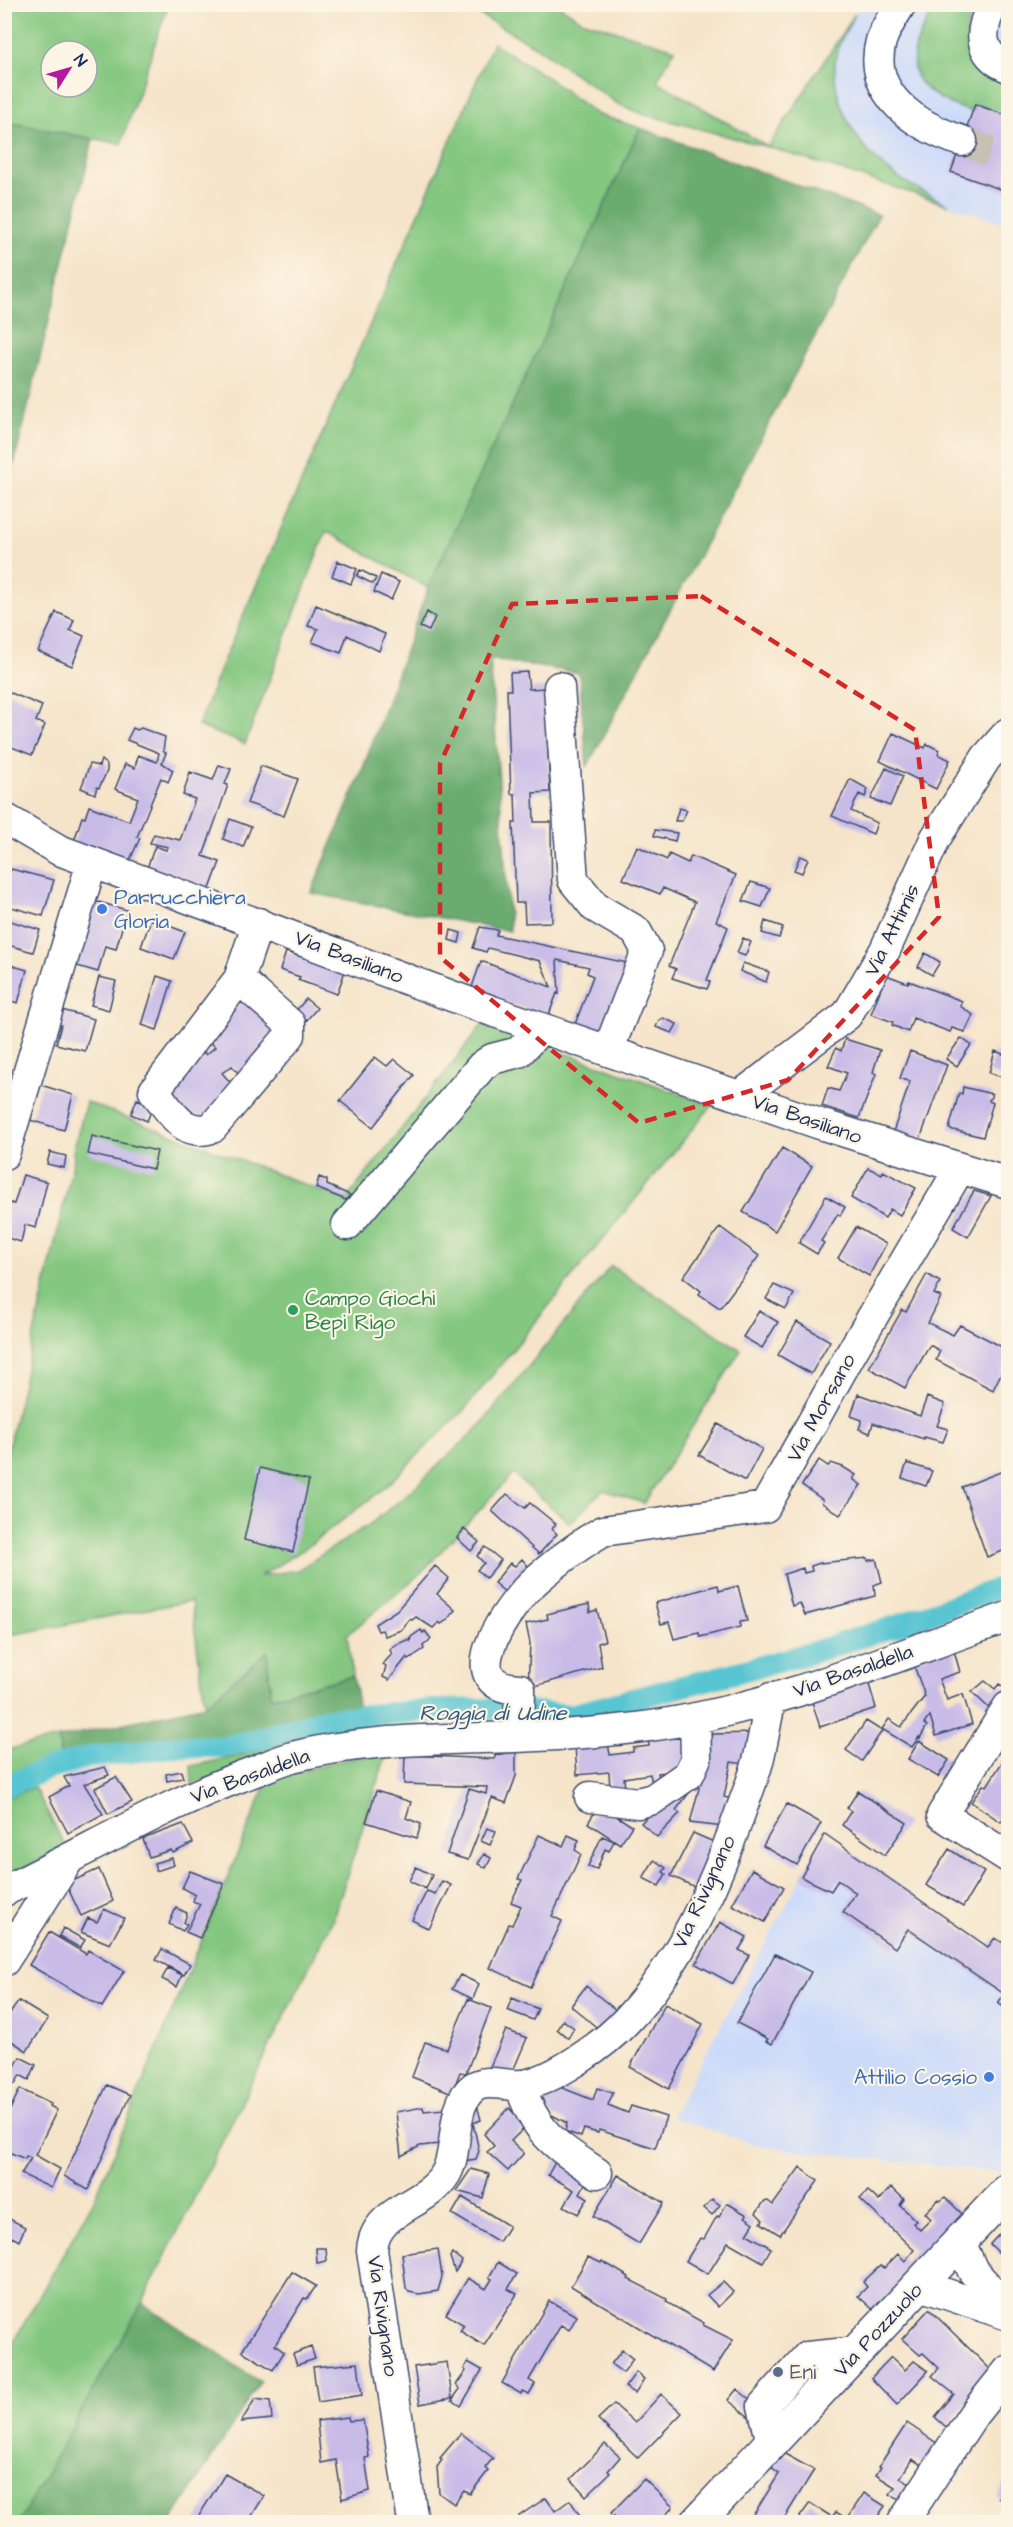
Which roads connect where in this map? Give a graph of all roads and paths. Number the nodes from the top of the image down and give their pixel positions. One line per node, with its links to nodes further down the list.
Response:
1 (901, 4): 4 (street)
2 (993, 4): 3 (street)
3 (1005, 56)
4 (962, 141)
5 (559, 687): 12 (street)
6 (1008, 733): 13 (street, Via Attimis)
7 (4, 818): 8 (street, Via Basiliano)
8 (92, 862): 9 (street, Via Basiliano); 14 (street)
9 (258, 923): 10 (street); 11 (street, Via Basiliano)
10 (239, 980): 10 (street)
11 (540, 1028): 12 (street, Via Basiliano); 17 (street)
12 (608, 1051): 13 (street, Via Basiliano)
13 (740, 1096): 15 (street, Via Basiliano)
14 (4, 1154)
15 (960, 1168): 16 (street, Via Basiliano); 21 (street, Via Morsano)
16 (1008, 1183)
17 (347, 1225)
18 (1008, 1617): 19 (street, Via Basaldella)
19 (771, 1698): 22 (street, Via Basaldella); 28 (street, Via Rivignano)
20 (1008, 1707): 25 (street)
21 (519, 1717): 22 (street, Via Basaldella); 24 (street, Via Basaldella)
22 (695, 1718): 23 (street)
23 (590, 1797)
24 (70, 1856): 26 (street, Via Basaldella); 27 (street)
25 (1008, 1857)
26 (4, 1891)
27 (4, 1961)
28 (520, 2085): 29 (street); 36 (street, Via Rivignano)
29 (597, 2173)
30 (1008, 2190): 31 (main road, Via Pozzuolo)
31 (960, 2242): 32 (main road, Via Pozzuolo); 33 (street)
32 (920, 2285): 34 (street); 37 (main road, Via Pozzuolo)
33 (1008, 2309)
34 (1008, 2314)
35 (1008, 2371): 38 (street)
36 (413, 2523)
37 (697, 2523)
38 (903, 2523)

